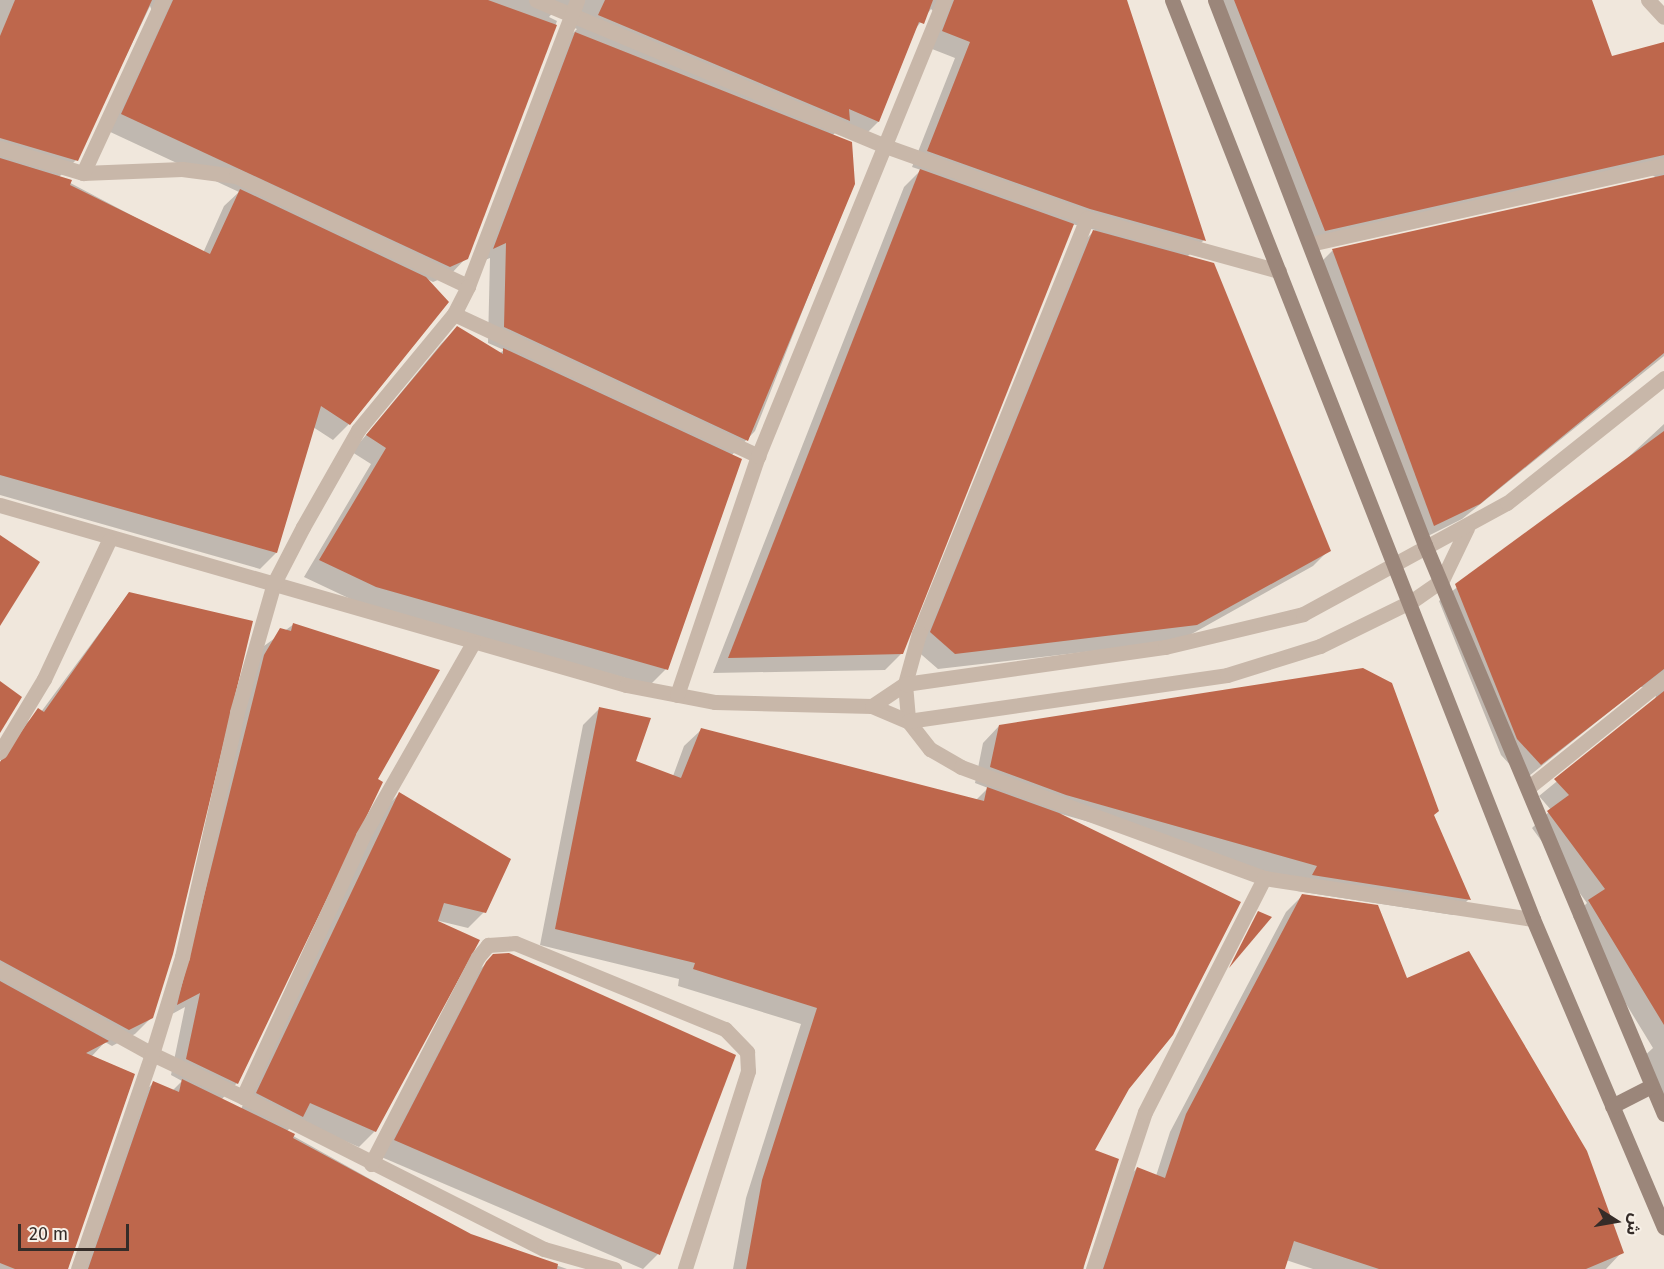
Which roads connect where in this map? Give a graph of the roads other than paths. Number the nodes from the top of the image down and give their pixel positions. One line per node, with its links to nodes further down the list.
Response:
1 (163, 0): 13 (street)
2 (536, 0): 8 (street)
3 (577, 0): 8 (street)
4 (944, 0): 10 (street)
5 (1172, 0): 16 (street)
6 (1215, 0): 15 (street)
7 (1648, 0): 9 (street)
8 (570, 16): 10 (street); 17 (street)
9 (1664, 17)
10 (888, 147): 14 (street); 20 (street)
11 (0, 148): 13 (street)
12 (1664, 165): 15 (street)
13 (83, 173): 17 (street)
14 (1087, 219): 16 (street); 31 (street)
15 (1310, 244): 24 (street)
16 (1279, 271): 25 (street)
17 (468, 286): 18 (street)
18 (454, 314): 20 (street); 27 (street)
19 (1664, 378): 22 (street)
20 (758, 456): 32 (street)
21 (0, 505): 23 (street)
22 (1467, 528): 24 (street); 26 (street)
23 (109, 540): 27 (street); 35 (street)
24 (1425, 545): 25 (street); 26 (street)
25 (1394, 563): 28 (street); 31 (street)
26 (1442, 580): 28 (street); 36 (street)
27 (274, 583): 29 (street); 40 (street)
28 (1412, 601): 34 (street); 38 (street)
29 (473, 643): 32 (street); 42 (street)
30 (1664, 680): 36 (street)
31 (905, 684): 33 (street); 34 (street)
32 (677, 695): 33 (street)
33 (872, 706): 34 (street)
34 (908, 721): 37 (street)
35 (0, 752)
36 (1529, 787): 41 (street)
37 (1264, 878): 38 (street); 50 (street)
38 (1533, 919): 43 (street)
39 (0, 970): 40 (street)
40 (152, 1054): 42 (street); 47 (street)
41 (1651, 1086): 43 (street); 44 (street)
42 (243, 1096): 45 (street)
43 (1612, 1106): 46 (street)
44 (1664, 1114)
45 (371, 1164): 48 (street); 49 (street)
46 (1664, 1227)
47 (78, 1269)
48 (614, 1269)
49 (685, 1269)
50 (1093, 1269)

